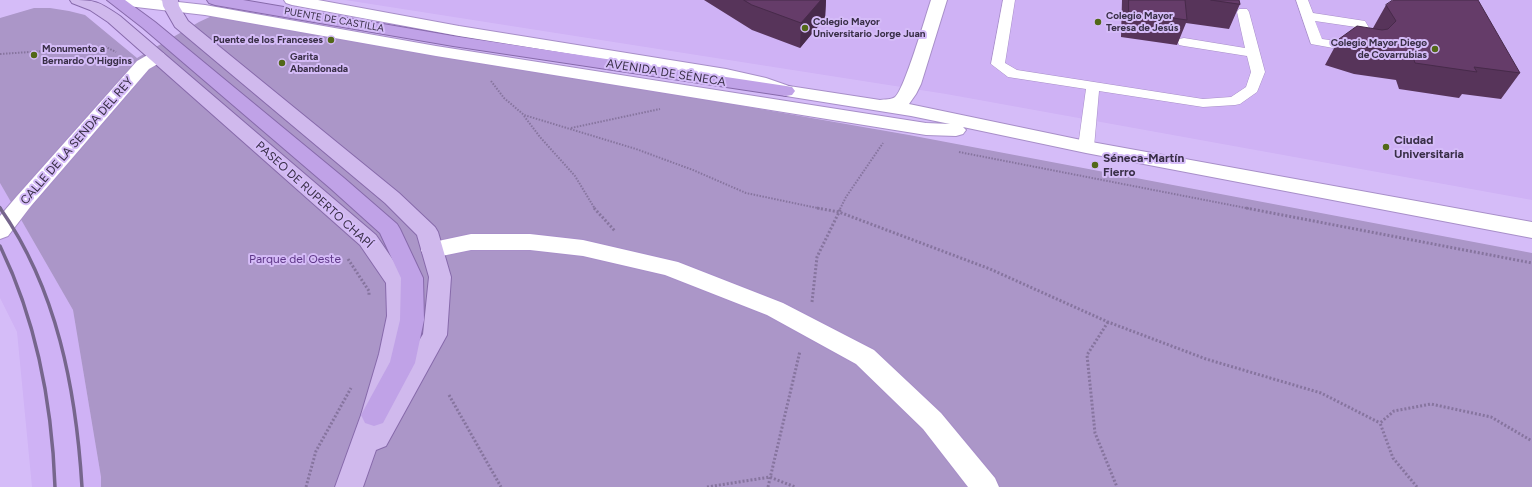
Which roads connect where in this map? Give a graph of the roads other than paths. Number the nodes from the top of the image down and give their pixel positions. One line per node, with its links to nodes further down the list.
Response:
1 (78, 0): 15 (main road, PASEO DE RUPERTO CHAPÍ)
2 (115, 0): 24 (highway)
3 (119, 0): 9 (main road)
4 (215, 0): 12 (highway, PUENTE DE CASTILLA)
5 (292, 0): 17 (main road)
6 (938, 0): 18 (main road)
7 (1009, 0): 16 (lane)
8 (1302, 0): 11 (lane)
9 (171, 3): 19 (main road); 23 (main road, PASEO DE RUPERTO CHAPÍ)
10 (1243, 12): 14 (lane)
11 (1307, 16): 11 (lane)
12 (453, 41): 17 (highway, AVENIDA DE SÉNECA)
13 (1184, 42): 14 (lane)
14 (1253, 53): 16 (lane)
15 (157, 56): 22 (main road, CALLE DE LA SENDA DEL REY); 24 (main road, PASEO DE RUPERTO CHAPÍ)
16 (1093, 86): 20 (lane)
17 (786, 91): 18 (main road, AVENIDA DE SÉNECA)
18 (908, 104): 19 (main road, AVENIDA DE SÉNECA)
19 (983, 125): 20 (main road, AVENIDA DE SÉNECA)
20 (1086, 147): 21 (main road, AVENIDA DE SÉNECA)
21 (1532, 230)
22 (0, 231)
23 (432, 250): 25 (main road, PASEO DE RUPERTO CHAPÍ); 26 (main road)
24 (374, 415): 25 (main road, PASEO DE RUPERTO CHAPÍ)
25 (349, 486)
26 (985, 487)

